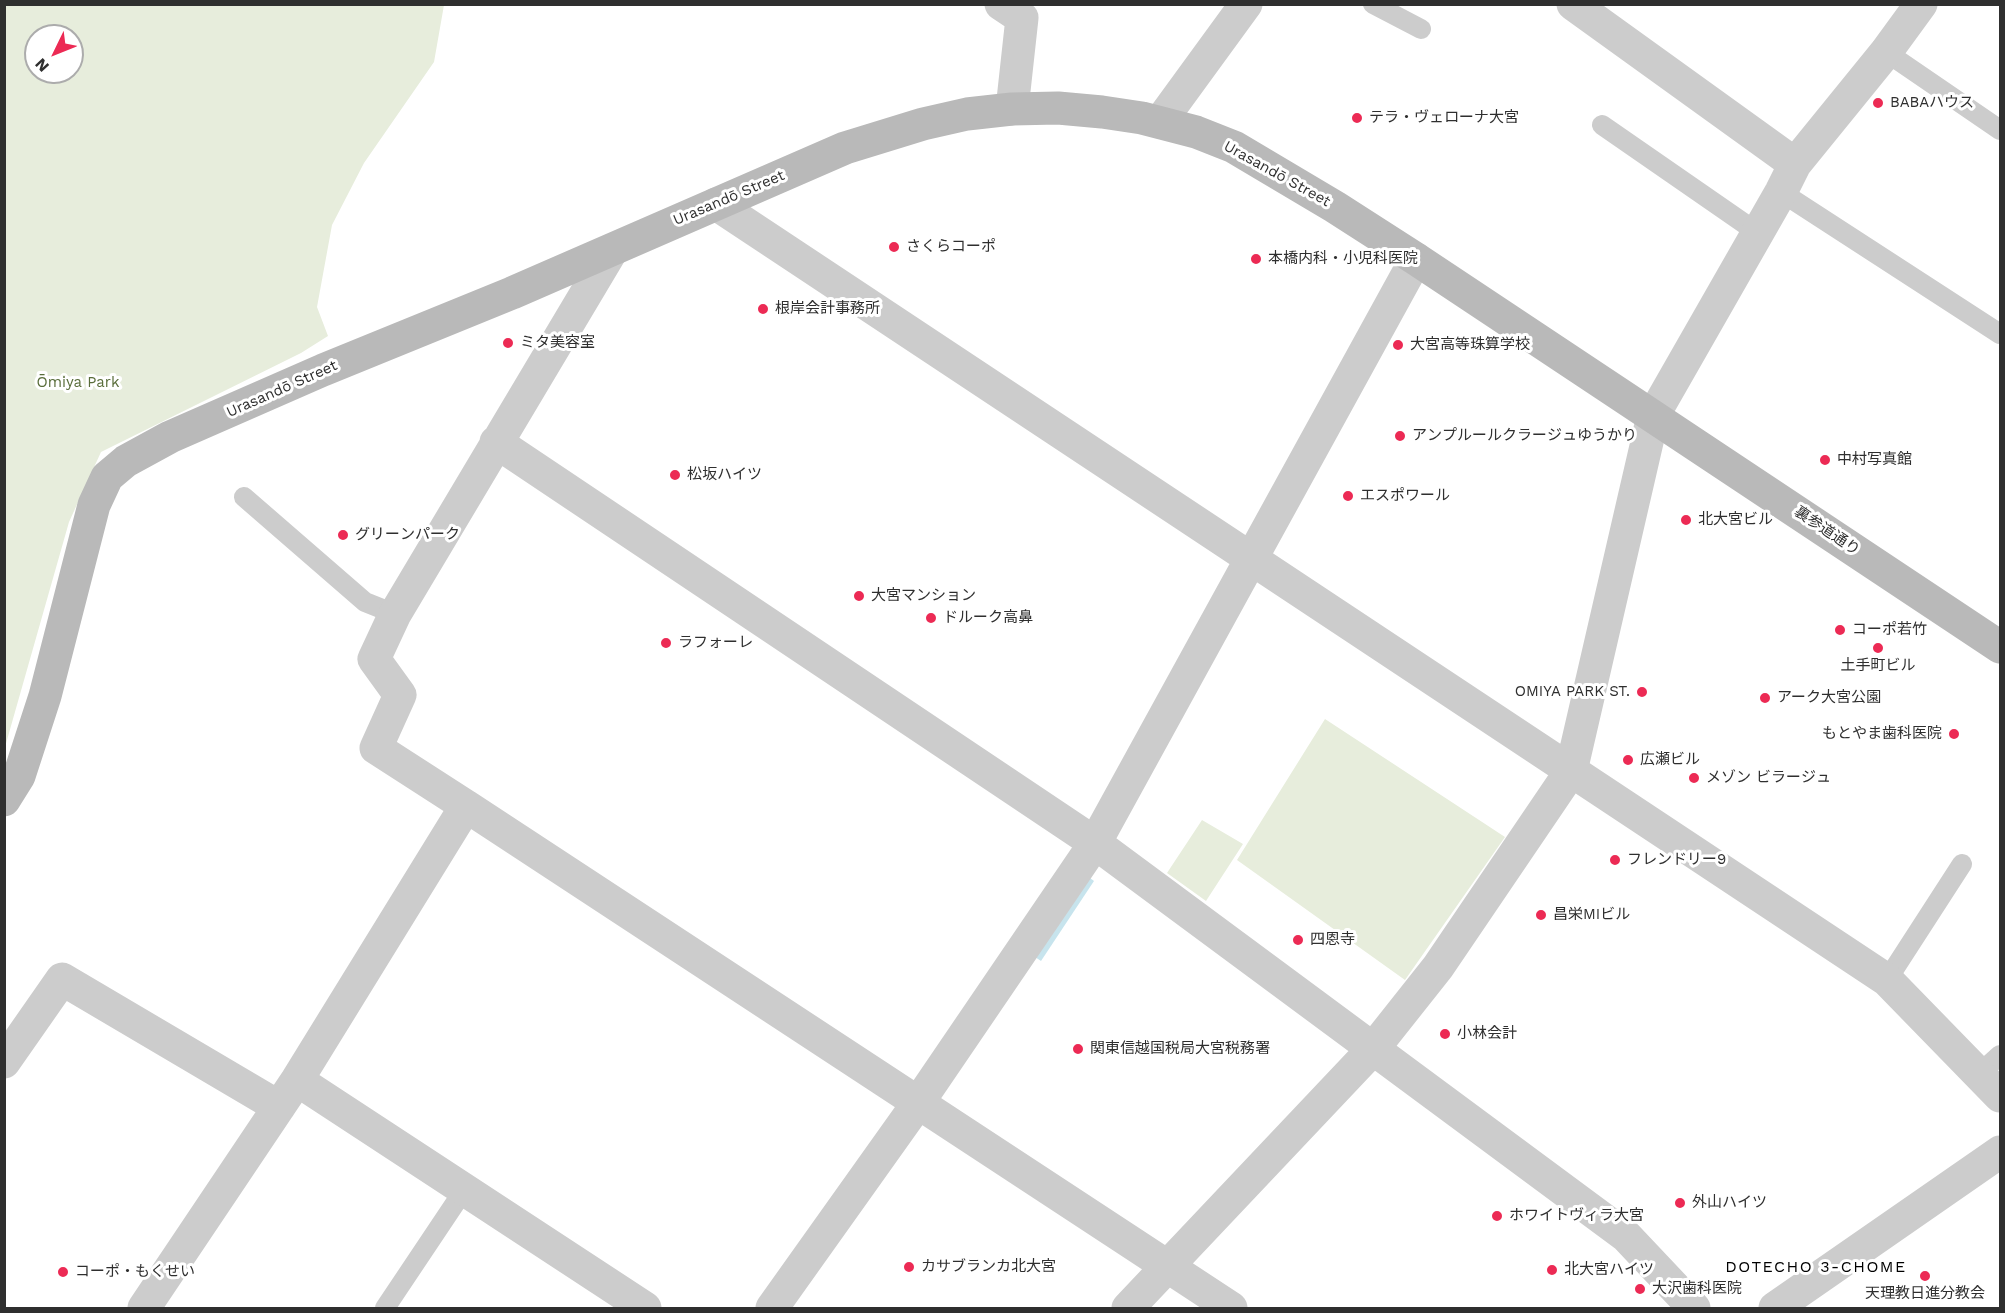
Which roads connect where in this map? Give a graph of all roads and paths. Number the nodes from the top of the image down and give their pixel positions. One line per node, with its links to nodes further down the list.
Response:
1 (1001, 4): 8 (street)
2 (1246, 4): 9 (street)
3 (1373, 4): 6 (lane)
4 (1573, 4): 12 (street)
5 (1921, 4): 7 (street)
6 (1421, 30)
7 (1886, 52): 11 (lane); 12 (street)
8 (1012, 109): 9 (street, Urasandō Street); 13 (street, Urasandō Street)
9 (1160, 122): 16 (street, Urasandō Street)
10 (1602, 125): 14 (lane)
11 (2001, 130)
12 (1788, 178): 14 (street); 17 (lane)
13 (716, 204): 15 (street, Urasandō Street); 21 (street)
14 (1758, 233): 18 (street)
15 (612, 250): 19 (street); 25 (street, Urasandō Street)
16 (1416, 260): 18 (street, Urasandō Street); 21 (street)
17 (2001, 334)
18 (1653, 416): 23 (street, 裏参道通り); 24 (street)
19 (496, 442): 22 (street); 27 (street)
20 (244, 497): 22 (lane)
21 (1252, 558): 24 (street); 27 (street)
22 (395, 614): 26 (street)
23 (2001, 647)
24 (1571, 771): 29 (street); 30 (street)
25 (4, 800)
26 (466, 806): 33 (street); 34 (street)
27 (1095, 843): 30 (street); 34 (street)
28 (1962, 864): 29 (lane)
29 (1887, 980): 32 (street)
30 (1373, 1049): 38 (street); 45 (street)
31 (4, 1062): 35 (street)
32 (1993, 1075)
33 (297, 1080): 35 (street); 37 (street)
34 (918, 1102): 38 (street); 42 (street)
35 (279, 1107): 39 (street)
36 (2001, 1152): 46 (street)
37 (464, 1190): 40 (lane); 41 (street)
38 (1167, 1266): 43 (street); 44 (street)
39 (144, 1308)
40 (385, 1308)
41 (645, 1308)
42 (772, 1308)
43 (1128, 1308)
44 (1231, 1308)
45 (1694, 1308)
46 (1775, 1308)

